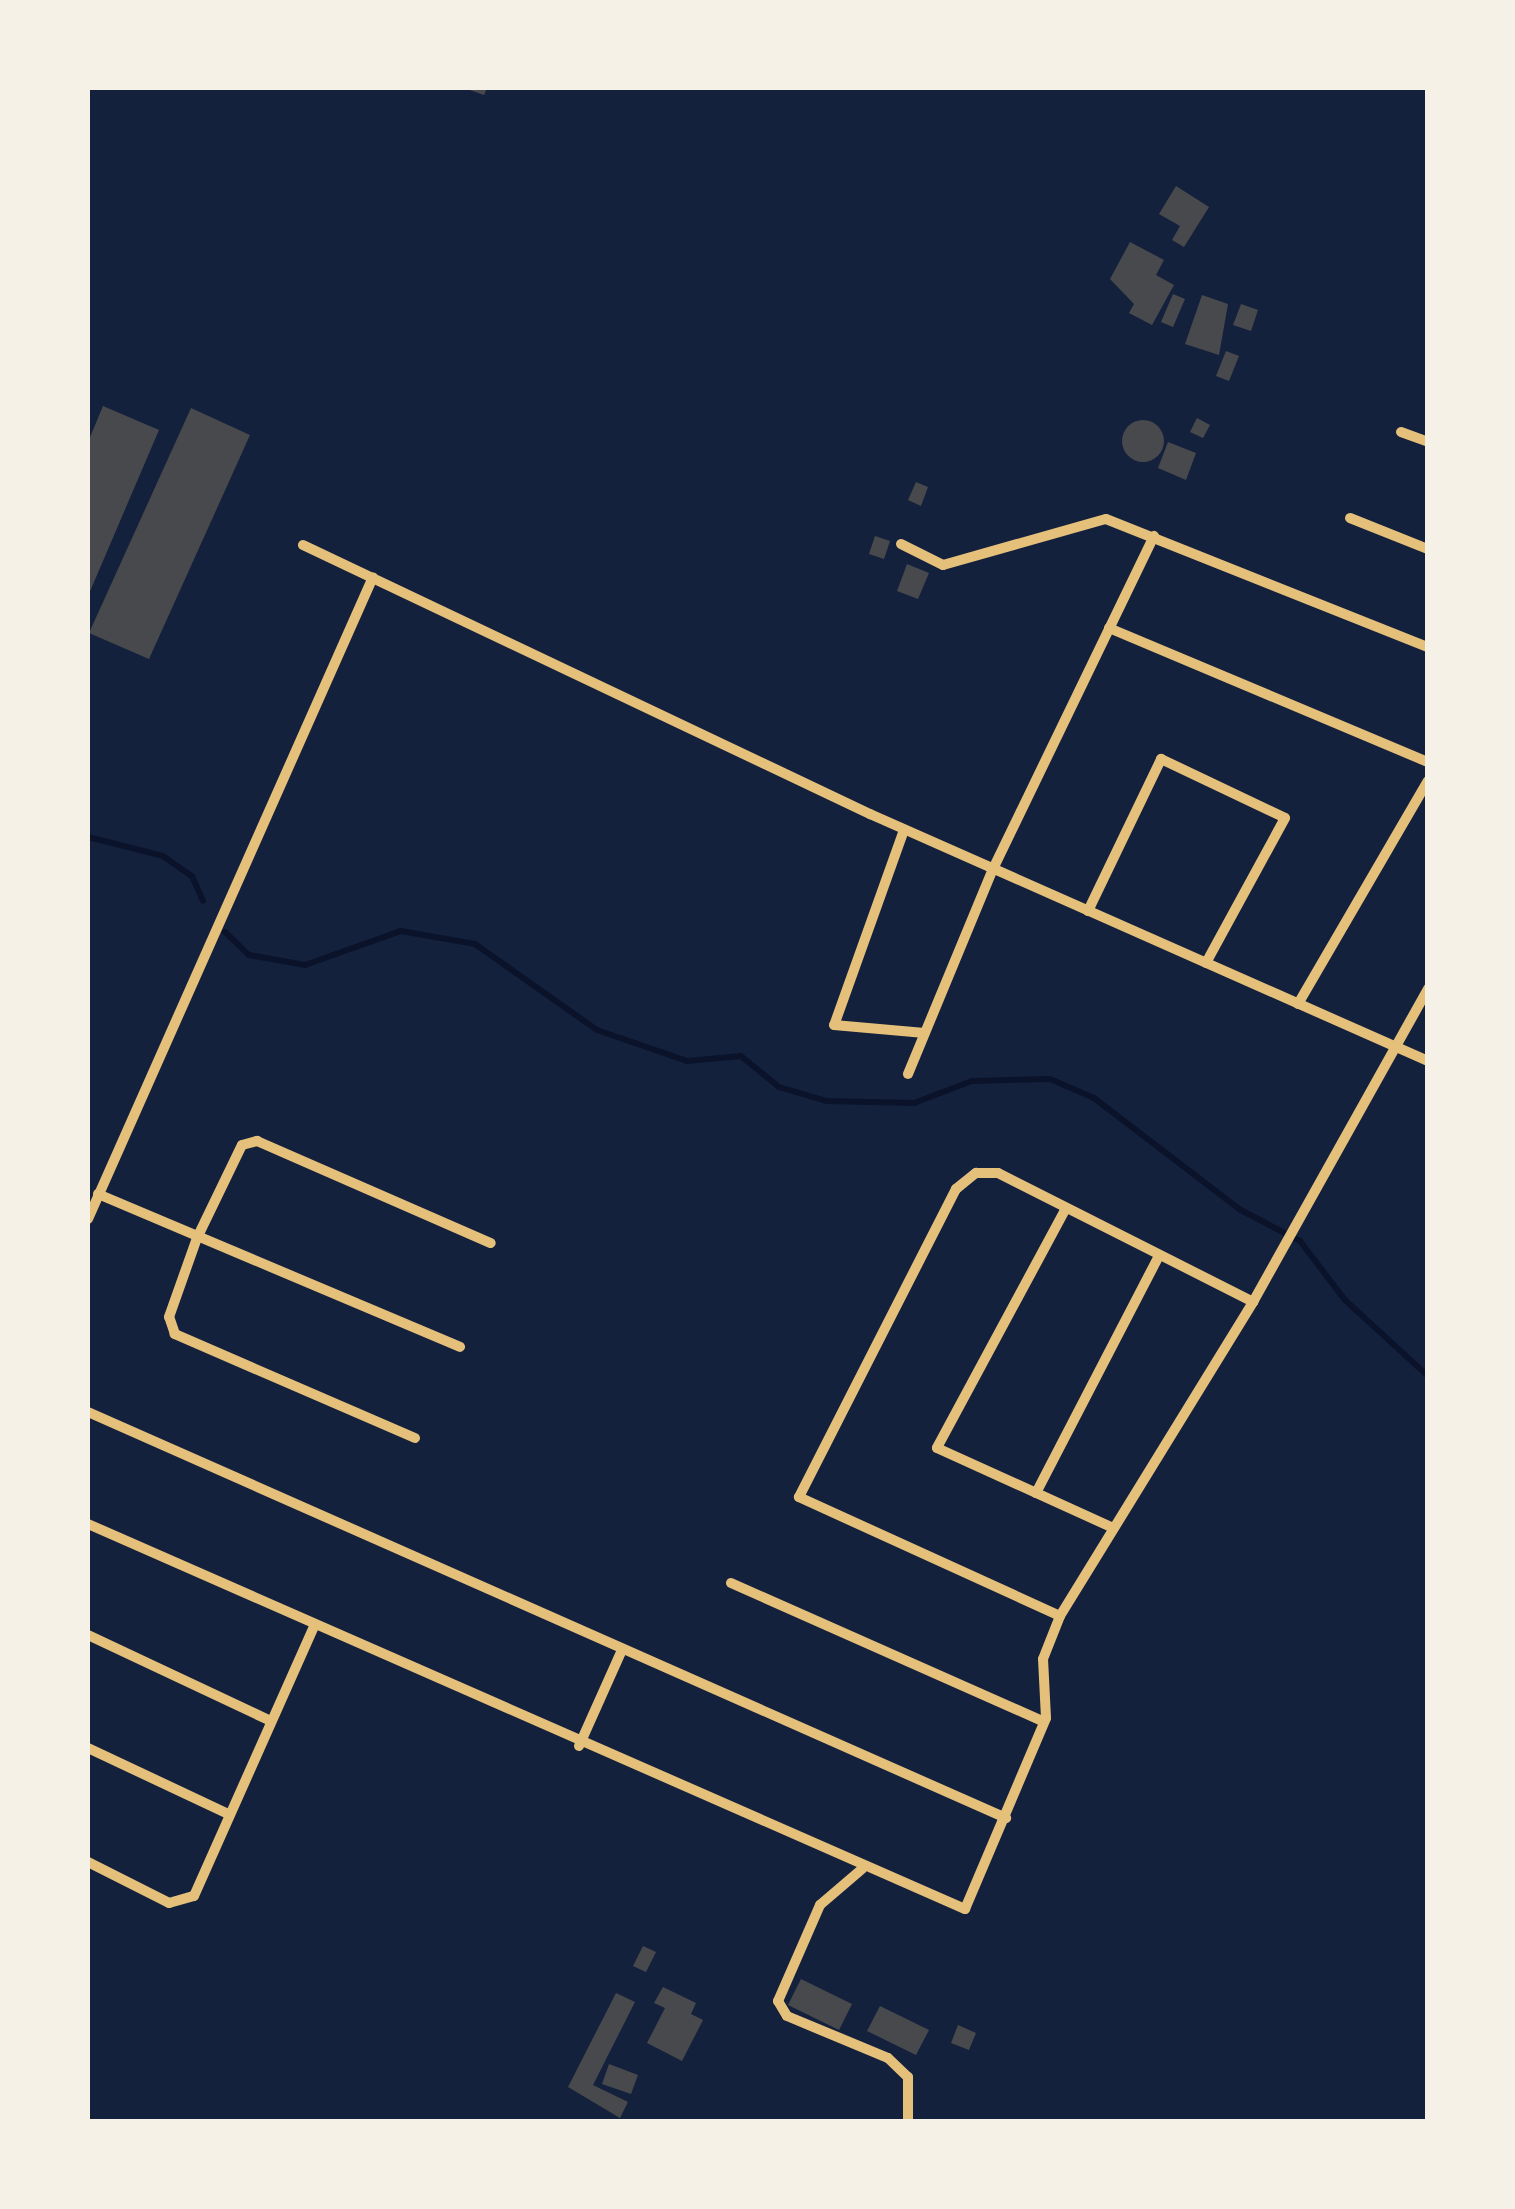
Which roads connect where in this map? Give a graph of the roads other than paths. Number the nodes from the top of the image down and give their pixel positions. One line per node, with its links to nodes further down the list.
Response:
1 (1401, 432): 2 (street)
2 (1428, 442)
3 (1350, 518): 7 (street)
4 (1154, 536): 5 (street); 9 (street); 10 (street)
5 (901, 544)
6 (303, 545): 8 (street)
7 (1428, 549)
8 (372, 577): 13 (street); 23 (street)
9 (1109, 628): 11 (street); 14 (street)
10 (1428, 647)
11 (1428, 762)
12 (1428, 780): 18 (street)
13 (904, 830): 14 (street); 19 (street)
14 (992, 869): 15 (street); 19 (street)
15 (1088, 911): 16 (street); 16 (street)
16 (1206, 963): 18 (street)
17 (1428, 990): 20 (street)
18 (1298, 1004): 20 (street)
19 (924, 1033): 22 (street)
20 (1395, 1046): 21 (street); 29 (street)
21 (1428, 1061)
22 (908, 1074)
23 (98, 1194): 25 (street); 26 (street)
24 (1065, 1210): 28 (street); 33 (street); 37 (street)
25 (88, 1219)
26 (197, 1238): 27 (street); 30 (street); 32 (street)
27 (491, 1243)
28 (1160, 1256): 29 (street); 33 (street)
29 (1253, 1302): 35 (street)
30 (460, 1347)
31 (88, 1412): 40 (street)
32 (415, 1438)
33 (1036, 1493): 35 (street)
34 (88, 1524): 38 (street)
35 (1113, 1528): 37 (street)
36 (731, 1583): 42 (street)
37 (1060, 1616): 42 (street)
38 (314, 1627): 41 (street); 43 (street)
39 (88, 1635): 41 (street)
40 (621, 1652): 43 (street); 46 (street)
41 (271, 1722): 45 (street)
42 (1044, 1722): 46 (street)
43 (579, 1746): 48 (street)
44 (88, 1748): 45 (street)
45 (228, 1814): 47 (street)
46 (1006, 1818): 48 (street)
47 (88, 1862)
48 (862, 1869): 49 (street)
49 (908, 2122)

